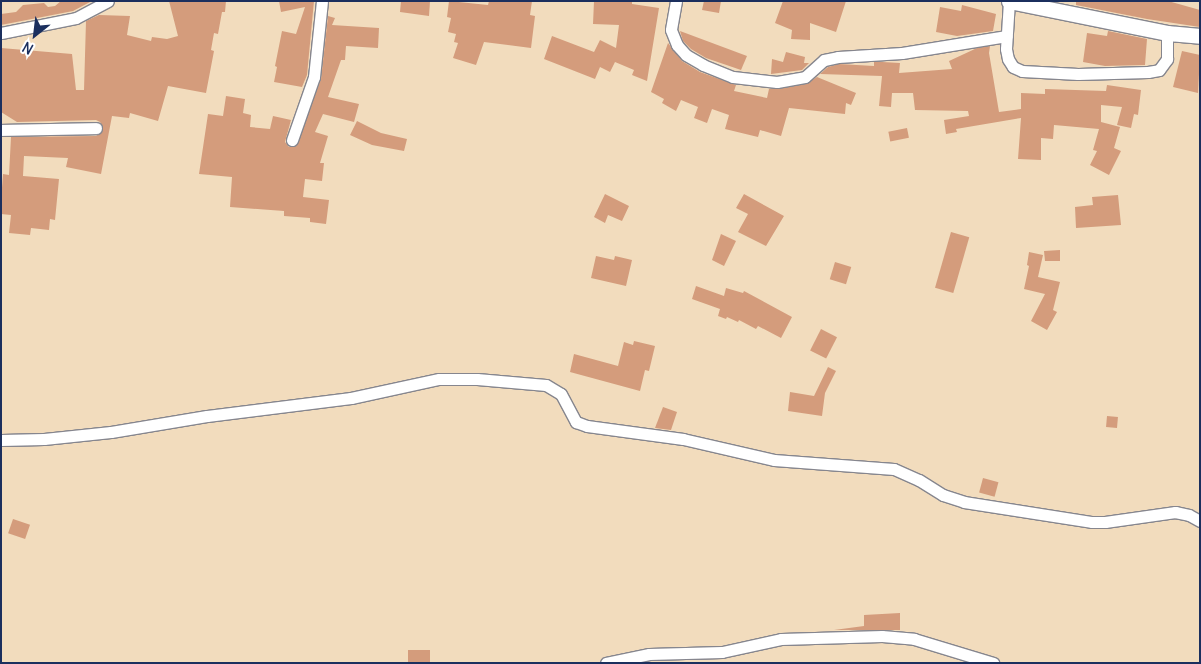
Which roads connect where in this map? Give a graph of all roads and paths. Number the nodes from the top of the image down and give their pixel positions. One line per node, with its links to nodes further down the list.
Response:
1 (108, 1): 5 (street)
2 (322, 1): 11 (street)
3 (676, 1): 7 (street)
4 (1009, 1): 6 (main road); 7 (street)
5 (1, 33)
6 (1167, 33): 7 (street); 8 (main road)
7 (1007, 36)
8 (1200, 36)
9 (96, 128): 10 (street)
10 (1, 130)
11 (292, 140)
12 (1, 440): 13 (street)
13 (1200, 521)
14 (606, 663): 15 (street)
15 (993, 663)

